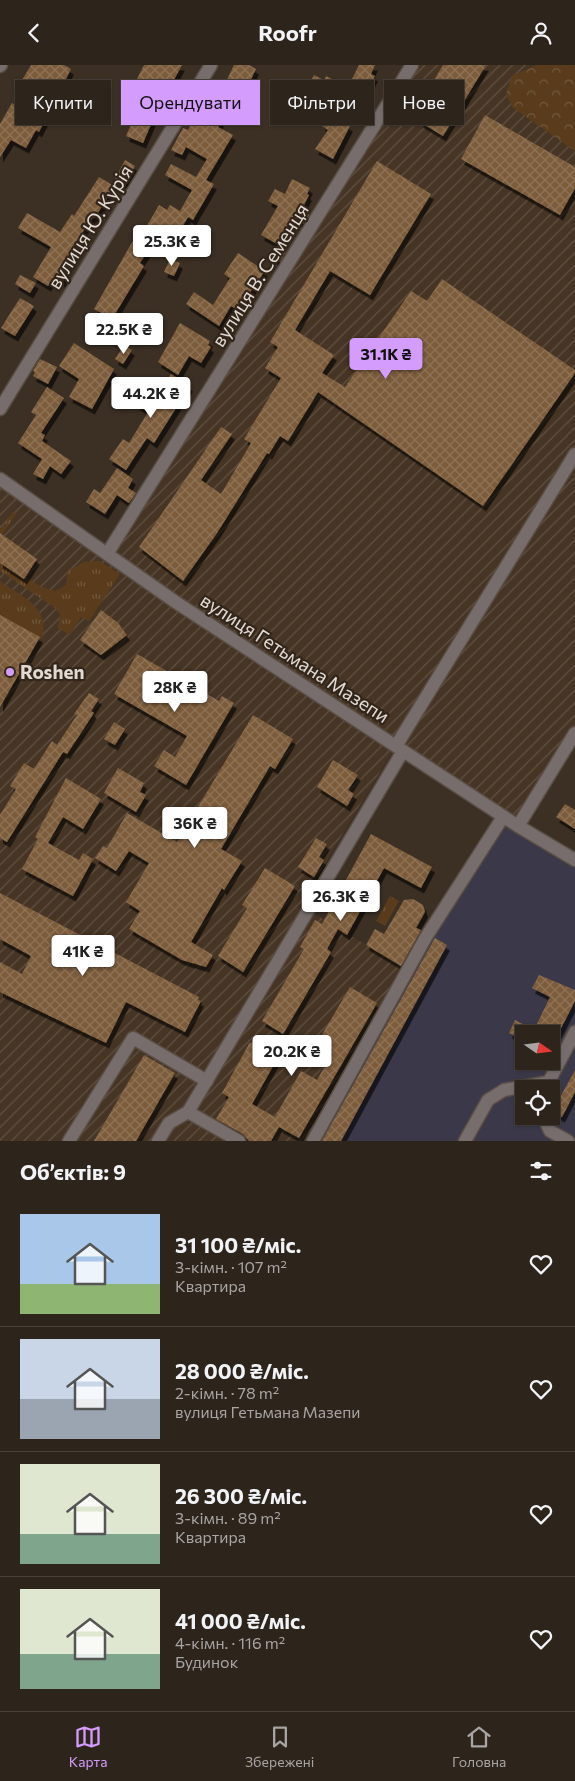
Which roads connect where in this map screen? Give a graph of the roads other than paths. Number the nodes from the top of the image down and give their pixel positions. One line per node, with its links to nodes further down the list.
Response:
1 (211, 65): 3 (street, вулиця Ю. Курія)
2 (412, 65): 6 (street, вулиця В. Семенця)
3 (0, 409)
4 (575, 454): 8 (street)
5 (0, 479): 6 (street, вулиця Гетьмана Мазепи)
6 (107, 554): 8 (street, вулиця Гетьмана Мазепи)
7 (575, 733): 10 (street)
8 (400, 749): 9 (street, вулиця Гетьмана Мазепи); 14 (street)
9 (503, 817): 10 (street, вулиця Гетьмана Мазепи); 21 (street)
10 (518, 826): 11 (street, вулиця Гетьмана Мазепи)
11 (575, 860)
12 (575, 1032): 13 (street)
13 (550, 1080)
14 (207, 1081): 16 (street); 18 (street)
15 (515, 1089): 22 (street)
16 (188, 1112): 19 (street); 20 (street)
17 (547, 1125): 23 (street)
18 (69, 1141)
19 (158, 1141)
20 (239, 1141)
21 (313, 1141)
22 (465, 1141)
23 (568, 1141)

